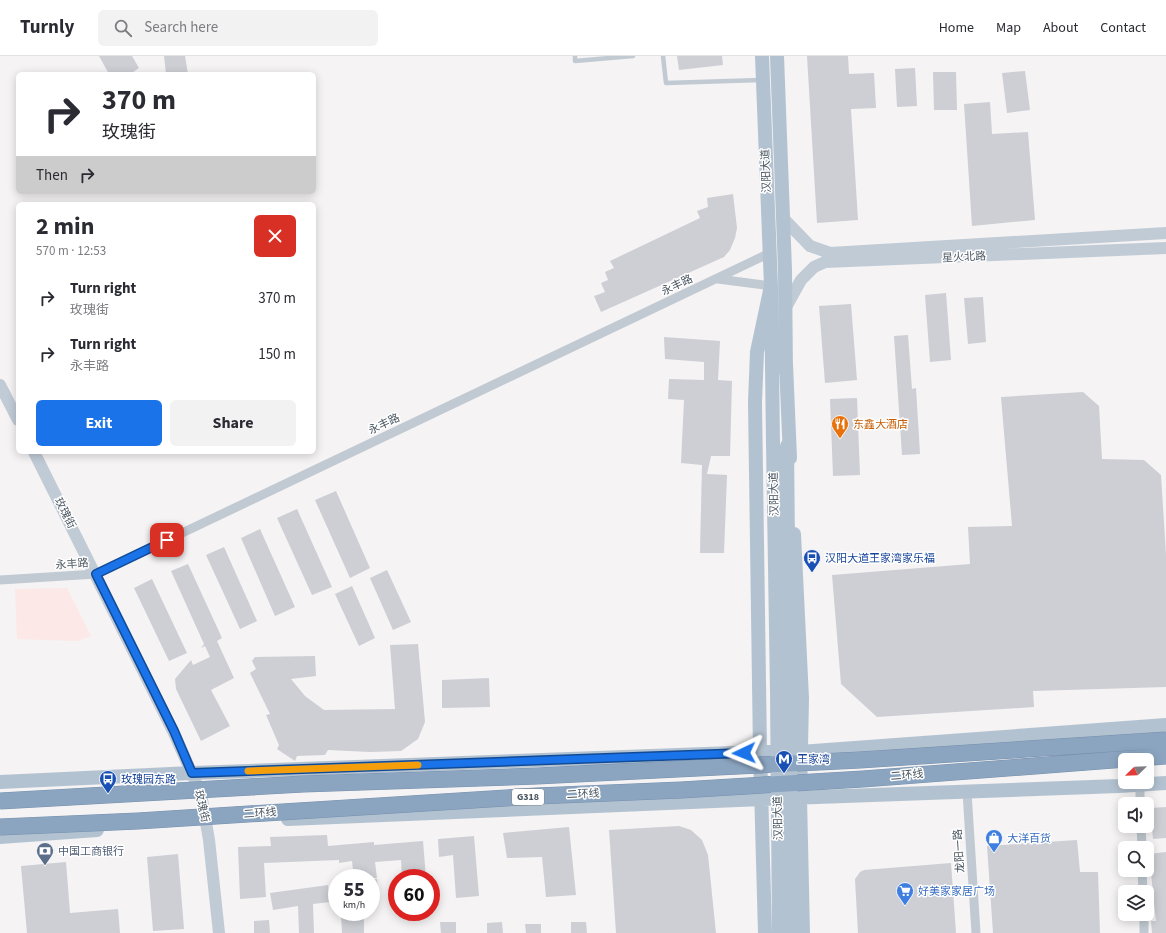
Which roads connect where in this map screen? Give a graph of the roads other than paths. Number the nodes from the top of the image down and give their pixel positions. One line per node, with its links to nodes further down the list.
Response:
1 (575, 56): 2 (lane)
2 (633, 56)
3 (663, 56): 6 (lane)
4 (762, 56): 6 (main road, 汉阳大道)
5 (777, 56): 7 (main road, 汉阳大道)
6 (763, 80): 10 (main road, 汉阳大道)
7 (782, 218): 8 (street, 星火北路); 13 (main road, 汉阳大道)
8 (1166, 233)
9 (1166, 248): 13 (street, 星火北路)
10 (770, 253): 11 (street, 永丰路); 12 (main road, 汉阳大道)
11 (718, 279): 12 (street); 19 (street, 永丰路)
12 (771, 286): 17 (main road, 汉阳大道); 23 (main road)
13 (786, 309): 14 (main road, 汉阳大道)
14 (786, 364): 17 (main road, 汉阳大道); 24 (main road, 汉阳大道)
15 (0, 385): 16 (street)
16 (16, 416)
17 (780, 445): 41 (main road, 汉阳大道, bridge); 42 (main road, 汉阳大道, bridge)
18 (35, 454): 19 (street, 玫瑰街)
19 (96, 574): 20 (street, 永丰路); 26 (street, 玫瑰街)
20 (0, 580)
21 (1166, 725): 24 (main road)
22 (1166, 740): 34 (highway, 二环线 / G318, bridge)
23 (760, 752): 24 (main road); 26 (main road); 33 (main road)
24 (800, 752): 32 (main road, 汉阳大道)
25 (1166, 756): 36 (highway, 二环线 / G318, bridge)
26 (192, 773): 27 (main road); 35 (street, 玫瑰街)
27 (0, 782)
28 (1166, 783): 29 (main road)
29 (1154, 784)
30 (1118, 786): 31 (main road)
31 (967, 792): 32 (main road); 44 (street, 龙阳一路)
32 (800, 798): 33 (main road); 43 (main road, 汉阳大道)
33 (762, 799): 35 (main road); 40 (main road)
34 (0, 801)
35 (206, 823): 37 (main road); 39 (street, 玫瑰街)
36 (0, 827)
37 (0, 837)
38 (1144, 921): 45 (street)
39 (219, 933)
40 (765, 933)
41 (779, 933)
42 (792, 933)
43 (803, 933)
44 (976, 933)
45 (1144, 933)

